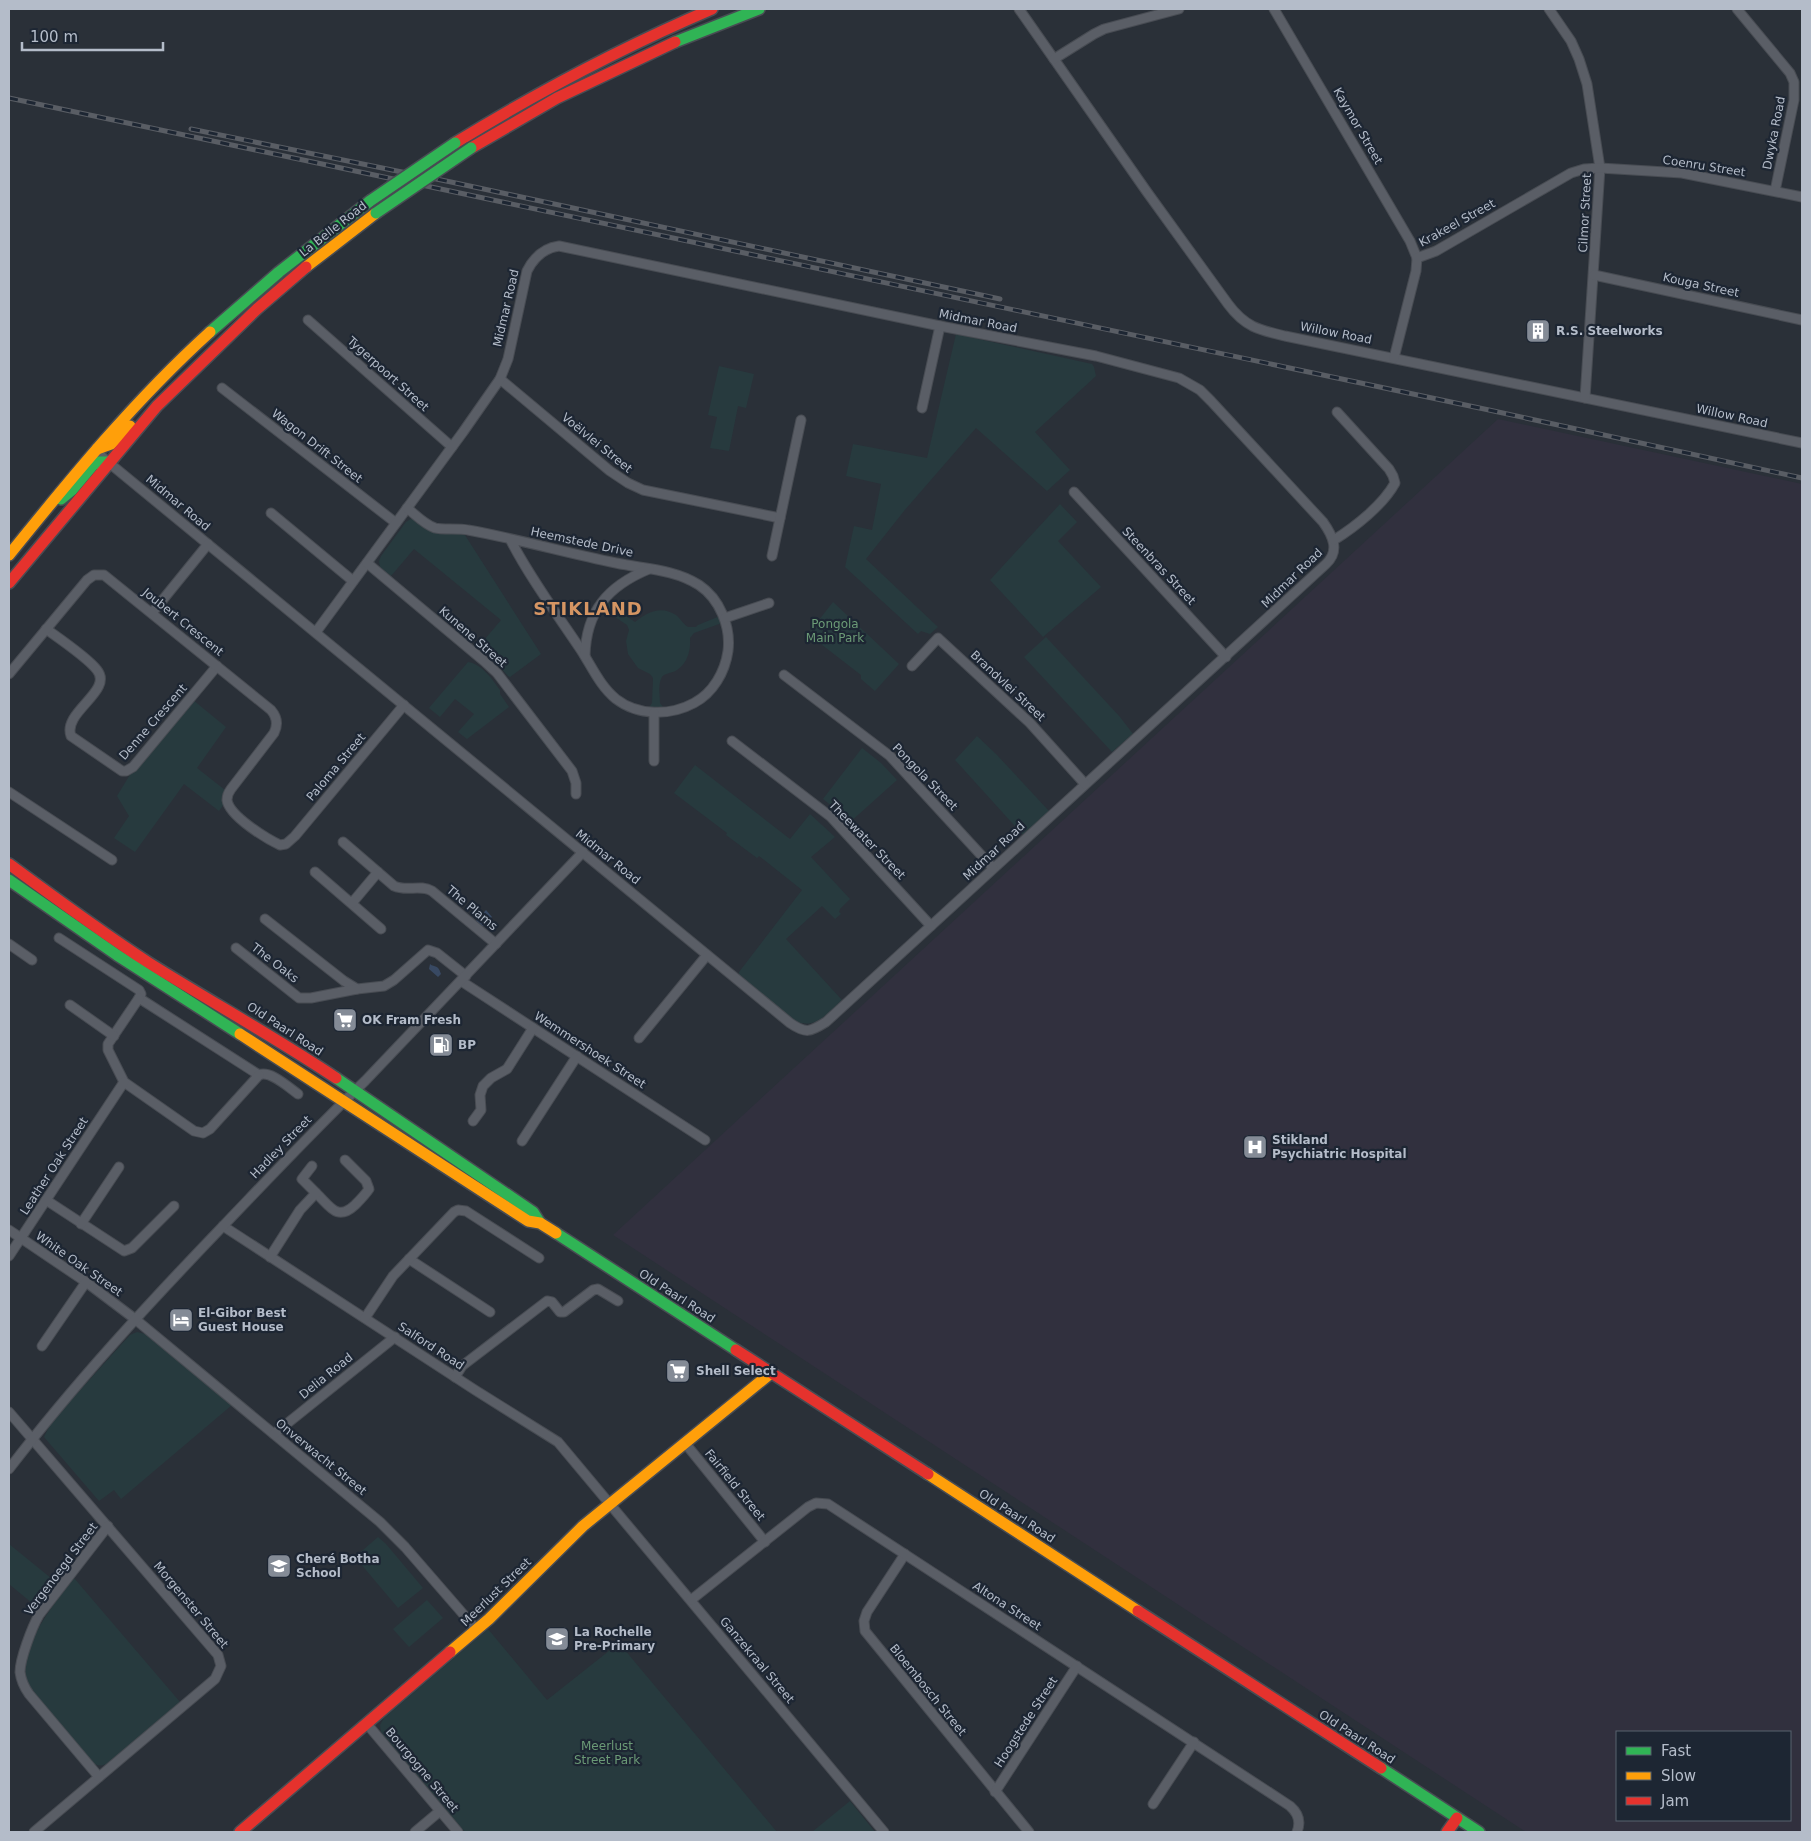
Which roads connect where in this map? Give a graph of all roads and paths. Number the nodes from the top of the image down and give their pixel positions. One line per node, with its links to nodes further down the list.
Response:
1 (712, 9): 27 (main road, La Belle Road, bridge)
2 (759, 9): 21 (main road, La Belle Road, bridge)
3 (1019, 9): 8 (street, Willow Road)
4 (1178, 9): 8 (street)
5 (1274, 9): 12 (street, Kaymor Street)
6 (1549, 9): 9 (street, Cilmor Street)
7 (1737, 9): 10 (street, Dwyka Road)
8 (1054, 59): 17 (street, Willow Road)
9 (1600, 168): 10 (street, Coenru Street); 12 (street, Krakeel Street); 13 (street, Cilmor Street)
10 (1775, 191): 11 (street, Coenru Street)
11 (1802, 197)
12 (1417, 258): 17 (street, Krakeel Street)
13 (1594, 275): 15 (street, Kouga Street); 20 (street, Cilmor Street)
14 (308, 320): 26 (street, Tygerpoort Street)
15 (1802, 320)
16 (940, 326): 18 (street, Midmar Road); 22 (street); 36 (street, Midmar Road)
17 (1394, 358): 20 (street, Willow Road)
18 (500, 379): 26 (street, Midmar Road); 33 (street, Voëlvlei Street)
19 (222, 388): 34 (street, Wagon Drift Street)
20 (1585, 398): 25 (street, Willow Road)
21 (156, 406): 27 (main road); 28 (main road, La Belle Road)
22 (922, 408)
23 (1337, 412): 36 (street)
24 (801, 420): 33 (street)
25 (1802, 443)
26 (452, 447): 30 (street, Midmar Road)
27 (95, 450): 28 (street, Midmar Road); 31 (main road, La Belle Road)
28 (108, 462): 31 (main road); 37 (street, Midmar Road); 43 (main road, La Belle Road)
29 (1074, 492): 50 (street, Steenbras Street)
30 (407, 508): 34 (street, Midmar Road); 35 (street, Heemstede Drive)
31 (45, 510): 38 (main road, La Belle Road)
32 (271, 513): 42 (street)
33 (780, 518): 39 (street)
34 (396, 523): 40 (street, Midmar Road)
35 (510, 539): 41 (street, Heemstede Drive); 49 (street, Heemstede Drive)
36 (1334, 540): 50 (street, Midmar Road)
37 (208, 544): 45 (street); 48 (street, Midmar Road)
38 (9, 554)
39 (772, 556)
40 (367, 563): 42 (street, Midmar Road); 61 (street, Kunene Street)
41 (649, 568): 46 (street, Heemstede Drive); 49 (street, Heemstede Drive)
42 (353, 581): 48 (street, Midmar Road)
43 (9, 583)
44 (769, 603): 46 (street)
45 (152, 613): 47 (street, Joubert Crescent); 51 (street, Joubert Crescent)
46 (725, 618): 56 (street, Heemstede Drive)
47 (46, 629): 51 (street, Denne Crescent); 53 (street, Joubert Crescent)
48 (316, 632): 55 (street, Midmar Road)
49 (585, 656): 56 (street, Heemstede Drive)
50 (1226, 657): 59 (street, Midmar Road)
51 (217, 666): 63 (street, Joubert Crescent)
52 (912, 666): 59 (street, Brandvlei Street)
53 (9, 674)
54 (784, 675): 67 (street, Pongola Street)
55 (404, 705): 63 (street, Paloma Street); 64 (street, Midmar Road)
56 (654, 713): 58 (street)
57 (732, 741): 73 (street, Theewater Street)
58 (654, 761)
59 (1086, 784): 67 (street, Midmar Road)
60 (9, 792): 65 (street)
61 (576, 794)
62 (343, 842): 69 (street, The Plams)
63 (286, 844)
64 (582, 852): 77 (street, Hadley Street); 79 (street, Midmar Road)
65 (112, 860)
66 (9, 864): 91 (main road, Old Paarl Road)
67 (993, 868): 73 (street, Midmar Road)
68 (314, 872): 71 (street)
69 (378, 872): 71 (street); 77 (street, The Plams)
70 (9, 880): 93 (main road, Old Paarl Road)
71 (352, 903): 74 (street)
72 (265, 919): 82 (street)
73 (931, 926): 79 (street, Midmar Road)
74 (381, 929)
75 (59, 938): 83 (street)
76 (9, 944): 80 (street)
77 (496, 944): 81 (street, Hadley Street)
78 (236, 948): 82 (street, The Oaks)
79 (707, 955): 87 (street)
80 (32, 960)
81 (464, 978): 82 (street, The Oaks); 85 (street, Wemmershoek Street); 91 (street, Hadley Street)
82 (357, 989)
83 (140, 998): 86 (street); 89 (street)
84 (70, 1005): 86 (street)
85 (533, 1028): 88 (street, Wemmershoek Street); 94 (street)
86 (114, 1036): 90 (street)
87 (638, 1038)
88 (577, 1056): 95 (street, Wemmershoek Street); 96 (street)
89 (258, 1075): 90 (street); 92 (street)
90 (124, 1082): 101 (street, Leather Oak Street)
91 (355, 1091): 93 (street, Hadley Street); 103 (main road, Old Paarl Road)
92 (298, 1094)
93 (344, 1101): 103 (main road, Old Paarl Road); 105 (street, Hadley Street)
94 (473, 1121)
95 (705, 1140)
96 (522, 1141)
97 (345, 1160): 100 (street)
98 (312, 1166): 100 (street)
99 (119, 1167): 104 (street)
100 (316, 1193): 109 (street)
101 (46, 1200): 104 (street); 107 (street, Leather Oak Street)
102 (174, 1206): 104 (street)
103 (540, 1223): 119 (main road, Old Paarl Road)
104 (81, 1224)
105 (223, 1226): 109 (street, Salford Road); 116 (street, Hadley Street)
106 (9, 1230): 107 (street, White Oak Street)
107 (20, 1238): 108 (street, Leather Oak Street); 112 (street, White Oak Street)
108 (9, 1256)
109 (270, 1257): 115 (street, Salford Road)
110 (539, 1258): 111 (street)
111 (409, 1259): 114 (street); 115 (street)
112 (86, 1282): 116 (street, White Oak Street); 118 (street)
113 (618, 1301): 120 (street)
114 (490, 1312)
115 (365, 1318): 117 (street, Salford Road)
116 (135, 1319): 122 (street, Onverwacht Street); 123 (street, Hadley Street)
117 (395, 1337): 120 (street, Salford Road); 122 (street, Delia Road)
118 (42, 1346)
119 (771, 1373): 124 (main road, Meerlust Street); 139 (main road, Old Paarl Road)
120 (455, 1377): 126 (street, Salford Road)
121 (9, 1412): 123 (street, Morgenster Street)
122 (274, 1434): 131 (street, Onverwacht Street)
123 (33, 1438): 125 (street, Hadley Street); 127 (street, Morgenster Street)
124 (685, 1443): 126 (main road, Meerlust Street); 128 (street, Fairfield Street)
125 (9, 1469)
126 (611, 1503): 130 (street, Ganzekraal Street); 131 (main road, Meerlust Street)
127 (108, 1526): 135 (street, Vergenoegd Street); 135 (street, Morgenster Street)
128 (764, 1542): 129 (street, Altona Street); 130 (street, Altona Street)
129 (906, 1554): 132 (street, Altona Street); 136 (street, Bloembosch Street)
130 (691, 1600): 144 (street, Ganzekraal Street)
131 (477, 1630): 133 (main road, Meerlust Street)
132 (1077, 1666): 134 (street, Altona Street); 136 (street, Hoogstede Street)
133 (367, 1724): 138 (street, Bourgogne Street); 141 (main road, Meerlust Street)
134 (1194, 1742): 137 (street); 146 (street, Altona Street)
135 (99, 1777): 140 (street, Morgenster Street)
136 (995, 1792): 145 (street, Bloembosch Street)
137 (1153, 1804)
138 (440, 1811): 142 (street); 143 (street, Bourgogne Street)
139 (1457, 1818): 147 (main road); 148 (main road, Old Paarl Road)
140 (34, 1832)
141 (240, 1832)
142 (415, 1832)
143 (458, 1832)
144 (884, 1832)
145 (1029, 1832)
146 (1296, 1832)
147 (1447, 1832)
148 (1479, 1832)

